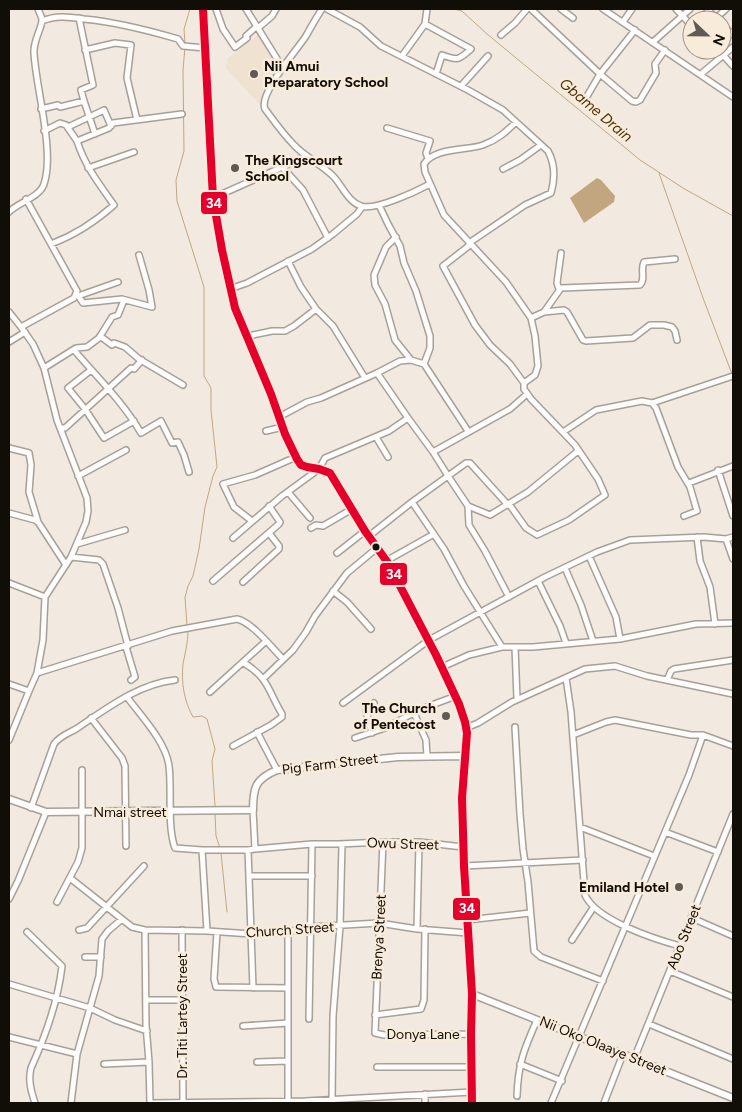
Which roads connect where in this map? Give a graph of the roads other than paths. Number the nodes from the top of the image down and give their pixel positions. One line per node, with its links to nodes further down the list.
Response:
1 (38, 9): 17 (street)
2 (203, 9): 24 (street)
3 (216, 9): 20 (street)
4 (246, 9): 20 (street)
5 (276, 9): 20 (street)
6 (322, 9): 30 (street)
7 (327, 9): 27 (street)
8 (427, 9): 19 (street)
9 (529, 9): 22 (street); 32 (street)
10 (561, 9): 16 (street)
11 (603, 9): 18 (street)
12 (632, 9): 18 (street)
13 (676, 9): 14 (street)
14 (682, 15): 23 (street)
15 (79, 18): 17 (street); 24 (street); 25 (street)
16 (573, 18)
17 (42, 20): 38 (street)
18 (623, 22): 21 (street)
19 (425, 24): 27 (street); 31 (street)
20 (257, 27): 30 (street)
21 (635, 30): 23 (street); 32 (street)
22 (501, 35)
23 (653, 42): 26 (street)
24 (205, 48): 57 (street)
25 (85, 50): 36 (street); 41 (street)
26 (665, 50): 32 (street); 33 (street)
27 (402, 56): 31 (street)
28 (488, 56): 34 (street)
29 (718, 60): 33 (street)
30 (284, 66): 51 (street)
31 (436, 74): 34 (street)
32 (600, 74): 37 (street)
33 (701, 74): 35 (street)
34 (461, 86): 42 (street)
35 (733, 97)
36 (84, 101): 38 (street); 40 (street)
37 (583, 103)
38 (41, 110): 46 (street)
39 (182, 114): 41 (street)
40 (89, 116): 43 (street); 44 (street); 47 (street)
41 (137, 120): 43 (street)
42 (516, 122): 49 (street); 52 (street)
43 (111, 126): 47 (street)
44 (68, 128): 46 (street); 48 (street)
45 (387, 128): 52 (street)
46 (44, 131): 58 (street)
47 (95, 134): 48 (street)
48 (77, 141): 53 (street)
49 (541, 144): 55 (street); 65 (street)
50 (134, 152): 53 (street)
51 (307, 156): 54 (street); 60 (street)
52 (428, 158): 56 (street)
53 (88, 168): 64 (street)
54 (283, 168): 57 (street); 63 (street)
55 (503, 170)
56 (430, 184): 59 (street); 65 (street)
57 (213, 198): 71 (street)
58 (26, 199): 61 (street); 64 (street)
59 (379, 205): 60 (street); 62 (street)
60 (362, 207): 63 (street)
61 (9, 212)
62 (396, 237): 87 (street); 88 (street)
63 (328, 238): 69 (street)
64 (51, 244): 73 (street)
65 (470, 244): 78 (street); 94 (street)
66 (561, 252): 72 (street)
67 (139, 254): 74 (street)
68 (675, 259): 72 (street)
69 (288, 261): 71 (street); 75 (street)
70 (118, 282): 73 (street)
71 (230, 289): 82 (street)
72 (559, 289): 77 (street)
73 (77, 295): 74 (street); 79 (street)
74 (124, 300): 81 (street)
75 (316, 309): 82 (street); 92 (street)
76 (9, 312): 79 (street)
77 (544, 312): 78 (street); 83 (street)
78 (531, 318): 94 (street)
79 (21, 326): 80 (street)
80 (25, 332): 84 (street); 89 (street)
81 (100, 336): 85 (street); 86 (street)
82 (248, 336): 100 (street)
83 (677, 340)
84 (9, 342)
85 (74, 350): 89 (street); 90 (street)
86 (142, 360): 95 (street); 96 (street)
87 (411, 360): 88 (street); 91 (street)
88 (424, 364): 106 (street)
89 (44, 368): 104 (street)
90 (91, 370): 96 (street); 99 (street)
91 (377, 373): 92 (street); 101 (street)
92 (365, 378): 100 (street)
93 (730, 378): 98 (street)
94 (524, 383): 97 (street)
95 (183, 385)
96 (109, 388): 99 (street); 102 (street)
97 (527, 394): 106 (street); 107 (street)
98 (652, 403): 107 (street); 121 (street)
99 (85, 409): 102 (street); 104 (street)
100 (280, 417): 103 (street)
101 (408, 418): 108 (street); 112 (street)
102 (134, 421): 118 (street)
103 (283, 427): 105 (street); 113 (street)
104 (60, 428): 119 (street)
105 (266, 431)
106 (468, 431): 112 (street)
107 (563, 432): 111 (street)
108 (376, 436): 114 (street); 116 (street)
109 (9, 448): 133 (street)
110 (126, 450): 119 (street)
111 (578, 451): 124 (street); 124 (street)
112 (433, 452): 120 (street)
113 (296, 457): 116 (street); 132 (street)
114 (388, 457)
115 (733, 466): 117 (street)
116 (319, 469): 122 (street); 127 (street)
117 (718, 470): 121 (street); 130 (street)
118 (189, 472)
119 (78, 476): 143 (street)
120 (448, 476): 123 (street); 124 (street); 126 (street)
121 (688, 483): 129 (street)
122 (288, 492): 125 (street); 131 (street)
123 (412, 502): 137 (street); 138 (street)
124 (508, 505): 126 (street)
125 (270, 506): 132 (street); 136 (street)
126 (468, 506): 158 (street)
127 (352, 508): 134 (street); 137 (street)
128 (9, 513): 133 (street)
129 (684, 516)
130 (733, 516)
131 (310, 518)
132 (252, 521): 140 (street)
133 (38, 522): 150 (street)
134 (311, 528)
135 (125, 530): 143 (street)
136 (269, 533): 152 (street); 154 (street)
137 (367, 533): 144 (street); 145 (street)
138 (434, 534): 149 (street); 159 (street)
139 (733, 537): 142 (street)
140 (233, 538)
141 (697, 538): 142 (street); 146 (street); 161 (street)
142 (726, 539): 148 (street)
143 (77, 544): 147 (street)
144 (377, 548): 149 (street); 156 (street)
145 (338, 553)
146 (589, 556): 151 (street); 163 (street)
147 (71, 557): 150 (street); 168 (street)
148 (733, 559)
149 (386, 561): 164 (street)
150 (66, 565): 157 (street)
151 (565, 568): 153 (street); 166 (street)
152 (213, 581)
153 (538, 581): 158 (street); 167 (street)
154 (242, 582)
155 (9, 583): 157 (street)
156 (333, 591): 162 (street); 171 (street)
157 (45, 597): 175 (street)
158 (508, 597): 159 (street)
159 (481, 613): 164 (street); 169 (street)
160 (733, 623): 161 (street)
161 (715, 624): 163 (street)
162 (371, 630)
163 (620, 639): 166 (street)
164 (429, 640): 174 (street); 188 (street)
165 (265, 642): 168 (street); 171 (street); 173 (street)
166 (593, 642): 167 (street)
167 (566, 643): 170 (street)
168 (127, 646): 175 (street); 178 (street)
169 (502, 647): 170 (street); 174 (street)
170 (515, 647): 187 (street)
171 (284, 659): 176 (street)
172 (733, 660): 180 (street)
173 (244, 663): 176 (street); 183 (street)
174 (442, 667): 185 (street)
175 (37, 673): 182 (street)
176 (264, 678): 194 (street)
177 (566, 678): 180 (street); 187 (street); 196 (street)
178 (131, 680)
179 (175, 680): 186 (street)
180 (667, 680): 184 (street)
181 (9, 684): 182 (street)
182 (29, 691): 199 (street)
183 (210, 692)
184 (733, 694)
185 (456, 696): 190 (street); 193 (street)
186 (127, 697): 191 (street); 212 (street)
187 (517, 699): 193 (street)
188 (343, 703)
189 (374, 703): 195 (street)
190 (414, 713): 195 (street); 202 (street)
191 (91, 718): 207 (street); 211 (street)
192 (515, 727): 228 (street)
193 (466, 728): 203 (street)
194 (257, 732): 200 (street); 205 (street)
195 (372, 733): 198 (street)
196 (573, 735): 197 (street); 214 (street)
197 (703, 735): 201 (street); 215 (street)
198 (355, 738)
199 (9, 740)
200 (233, 746)
201 (733, 746)
202 (427, 756): 203 (street, Pig Farm Street); 205 (street, Pig Farm Street)
203 (464, 756): 221 (street)
204 (82, 770): 210 (street)
205 (277, 770): 208 (street, Pig Farm Street)
206 (9, 799): 207 (street, Nmai street)
207 (31, 808): 209 (street, Nmai street)
208 (253, 810): 212 (street, Nmai street); 222 (street, Pig Farm Street)
209 (46, 812): 210 (street, Nmai street); 234 (street)
210 (82, 812): 211 (street, Nmai street); 233 (street)
211 (126, 812): 212 (street, Nmai street); 220 (street)
212 (171, 812): 223 (street)
213 (733, 814): 225 (street, Abo Street)
214 (580, 827): 226 (street); 227 (street)
215 (665, 832): 225 (street); 226 (street)
216 (384, 842): 217 (street, Owu Street); 219 (street, Owu Street); 242 (street, Brenya Street)
217 (419, 842): 221 (street, Owu Street); 246 (street)
218 (312, 844): 219 (street); 222 (street); 232 (street)
219 (342, 844): 243 (street)
220 (126, 846)
221 (463, 847): 230 (street)
222 (255, 849): 224 (street)
223 (202, 850): 224 (street); 251 (street)
224 (248, 850): 231 (street)
225 (718, 852): 239 (street, Abo Street)
226 (654, 856): 244 (street)
227 (583, 860): 228 (street); 237 (street)
228 (526, 864): 230 (street); 238 (street)
229 (144, 866): 236 (street)
230 (464, 866): 241 (street)
231 (249, 876): 232 (street); 256 (street)
232 (312, 876): 245 (street)
233 (70, 878): 235 (street); 236 (street, Church Street)
234 (9, 899)
235 (57, 902)
236 (106, 906): 240 (street, Church Street); 248 (street)
237 (593, 908): 244 (street); 258 (street)
238 (530, 913): 241 (street); 263 (street)
239 (692, 918): 257 (street); 259 (street, Abo Street)
240 (122, 919): 249 (street, Church Street); 261 (street)
241 (467, 920): 255 (street)
242 (379, 923): 243 (street, Church Street); 246 (street, Church Street); 273 (street, Brenya Street)
243 (340, 926): 245 (street, Church Street); 301 (street)
244 (627, 926): 259 (street); 263 (street)
245 (310, 928): 254 (street, Church Street); 274 (street)
246 (417, 928): 247 (street, Church Street)
247 (425, 929): 255 (street, Church Street); 273 (street)
248 (79, 930)
249 (145, 930): 250 (street, Church Street); 270 (street)
250 (182, 930): 251 (street, Church Street); 271 (street, Dr. Titi Lartey Street)
251 (207, 931): 253 (street, Church Street)
252 (27, 932): 269 (street)
253 (217, 932): 256 (street, Church Street); 265 (street)
254 (288, 932): 256 (street, Church Street); 266 (street)
255 (468, 933): 267 (street)
256 (252, 934): 265 (street)
257 (733, 936)
258 (572, 940)
259 (680, 946): 262 (street, Abo Street)
260 (84, 957): 261 (street)
261 (100, 957): 272 (street)
262 (670, 971): 268 (street); 277 (street, Abo Street)
263 (603, 981): 283 (street)
264 (9, 984): 269 (street)
265 (253, 988): 266 (street)
266 (288, 988): 276 (street)
267 (472, 994): 275 (street, Nii Oko Olaaye Street); 281 (street)
268 (733, 997)
269 (57, 998): 272 (street); 284 (street)
270 (146, 1000): 271 (street); 279 (street)
271 (182, 1000): 304 (street, Dr. Titi Lartey Street)
272 (90, 1008): 279 (street); 285 (street)
273 (375, 1014): 280 (street, Brenya Street)
274 (310, 1019)
275 (537, 1020): 283 (street, Nii Oko Olaaye Street); 293 (street)
276 (288, 1023): 278 (street); 291 (street)
277 (648, 1024): 287 (street, Abo Street); 288 (street)
278 (243, 1026)
279 (146, 1030): 289 (street)
280 (375, 1033): 281 (street, Donya Lane)
281 (471, 1034): 295 (street)
282 (9, 1037): 284 (street)
283 (580, 1037): 286 (street, Nii Oko Olaaye Street); 296 (street)
284 (41, 1045): 285 (street); 307 (street)
285 (77, 1054): 308 (street)
286 (623, 1054): 287 (street, Nii Oko Olaaye Street); 316 (street)
287 (634, 1059): 300 (street, Nii Oko Olaaye Street)
288 (733, 1059)
289 (150, 1062): 292 (street); 309 (street)
290 (257, 1062): 291 (street)
291 (288, 1062): 305 (street)
292 (104, 1064)
293 (520, 1064): 296 (street); 299 (street)
294 (377, 1066): 295 (street)
295 (472, 1067): 297 (street)
296 (562, 1081): 315 (street)
297 (472, 1092): 298 (street); 314 (street)
298 (425, 1094): 302 (street); 313 (street)
299 (517, 1096)
300 (733, 1098)
301 (332, 1099): 303 (street); 306 (street)
302 (394, 1100): 303 (street)
303 (352, 1101)
304 (182, 1102): 309 (street); 310 (street)
305 (288, 1102): 306 (street); 312 (street)
306 (305, 1102)
307 (35, 1103)
308 (71, 1103)
309 (151, 1103)
310 (191, 1103): 311 (street)
311 (227, 1103): 312 (street)
312 (262, 1103)
313 (424, 1103)
314 (472, 1103)
315 (551, 1103)
316 (604, 1103)

